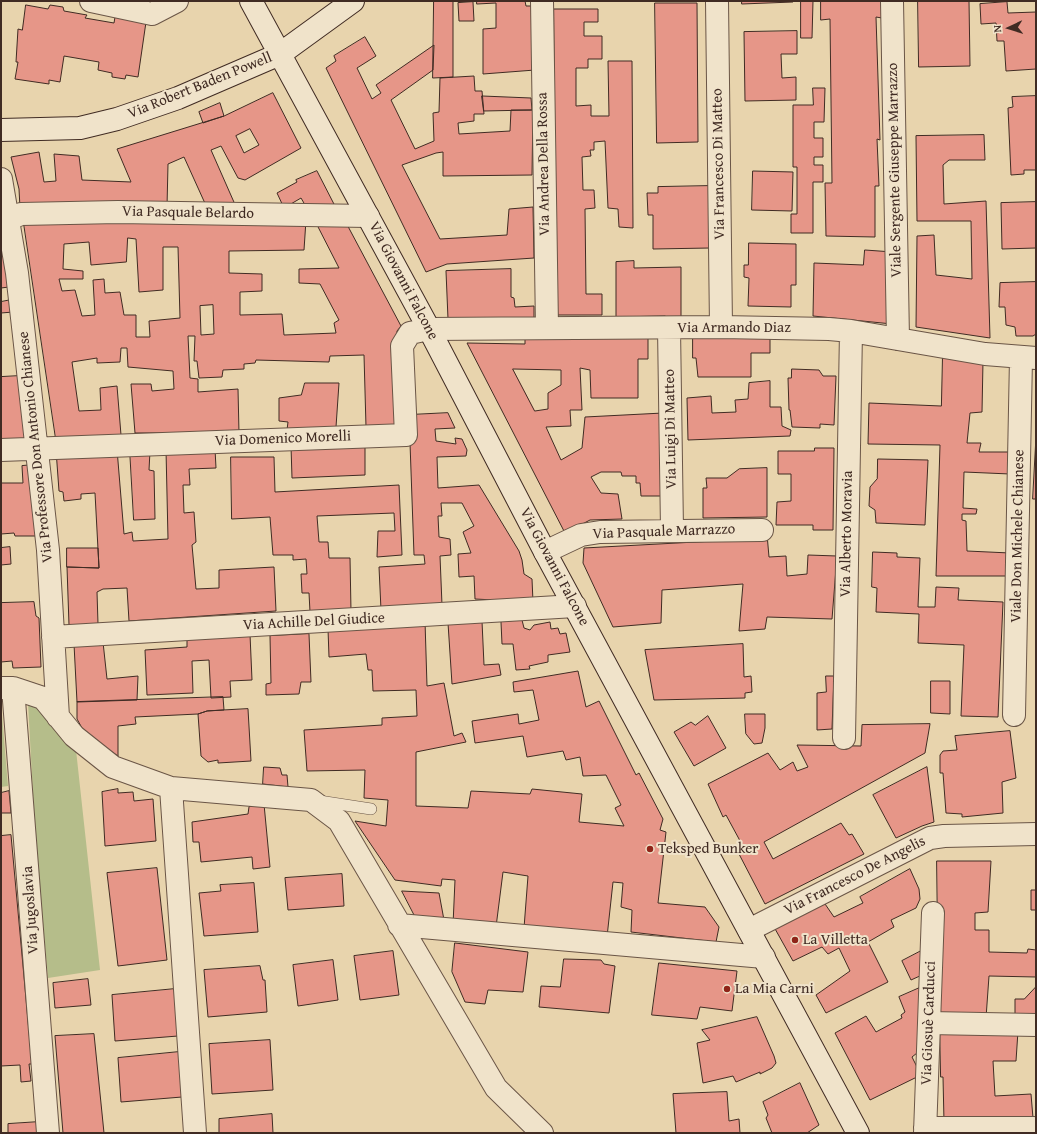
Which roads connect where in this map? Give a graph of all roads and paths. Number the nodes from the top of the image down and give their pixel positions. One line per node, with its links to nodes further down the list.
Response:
1 (91, 1): 2 (street)
2 (177, 1)
3 (251, 1): 8 (street, Via Giovanni Falcone)
4 (353, 1): 8 (street, Via Robert Baden Powell)
5 (542, 1): 14 (street, Via Andrea Della Rossa)
6 (717, 1): 13 (street, Via Francesco Di Matteo)
7 (892, 1): 18 (street, Viale Sergente Giuseppe Marrazzo)
8 (280, 54): 9 (street, Via Robert Baden Powell); 11 (street, Via Giovanni Falcone)
9 (1, 130)
10 (1, 178): 12 (street, Via Professore Don Antonio Chianese)
11 (368, 216): 12 (street, Via Pasquale Belardo); 16 (street, Via Giovanni Falcone)
12 (5, 219): 20 (street, Via Professore Don Antonio Chianese)
13 (721, 327): 15 (street, Via Armando Diaz); 17 (street, Via Armando Diaz)
14 (547, 328): 15 (street, Via Armando Diaz); 16 (street, Via Armando Diaz)
15 (669, 328): 22 (street, Via Luigi Di Matteo)
16 (429, 329): 20 (street, Via Domenico Morelli); 24 (street, Via Giovanni Falcone)
17 (851, 331): 18 (street, Via Armando Diaz); 30 (street, Via Alberto Moravia)
18 (898, 339): 19 (street, Via Armando Diaz)
19 (1028, 358): 28 (street, Viale Don Michele Chianese)
20 (36, 448): 21 (street, Via Domenico Morelli); 26 (street, Via Professore Don Antonio Chianese)
21 (1, 450)
22 (672, 530): 23 (street, Via Pasquale Marrazzo); 24 (street, Via Pasquale Marrazzo)
23 (762, 530)
24 (545, 552): 25 (street, Via Giovanni Falcone)
25 (575, 606): 26 (street, Via Achille Del Giudice); 37 (street, Via Giovanni Falcone)
26 (53, 637): 29 (street, Via Professore Don Antonio Chianese)
27 (7, 688): 29 (street); 43 (street, Via Jugoslavia)
28 (1014, 715)
29 (58, 717): 31 (street)
30 (844, 738)
31 (171, 788): 32 (street); 44 (street)
32 (311, 800): 33 (lane); 36 (street)
33 (372, 809)
34 (1036, 834): 37 (street, Via Francesco De Angelis)
35 (933, 913): 39 (street, Via Giosuè Carducci)
36 (400, 925): 38 (street); 45 (street)
37 (749, 930): 38 (street, Via Giovanni Falcone)
38 (764, 957): 46 (street, Via Giovanni Falcone)
39 (929, 1023): 40 (street); 42 (street, Via Giosuè Carducci)
40 (1036, 1025)
41 (1034, 1128): 42 (street)
42 (925, 1131)
43 (48, 1133)
44 (195, 1133)
45 (542, 1133)
46 (858, 1133)

